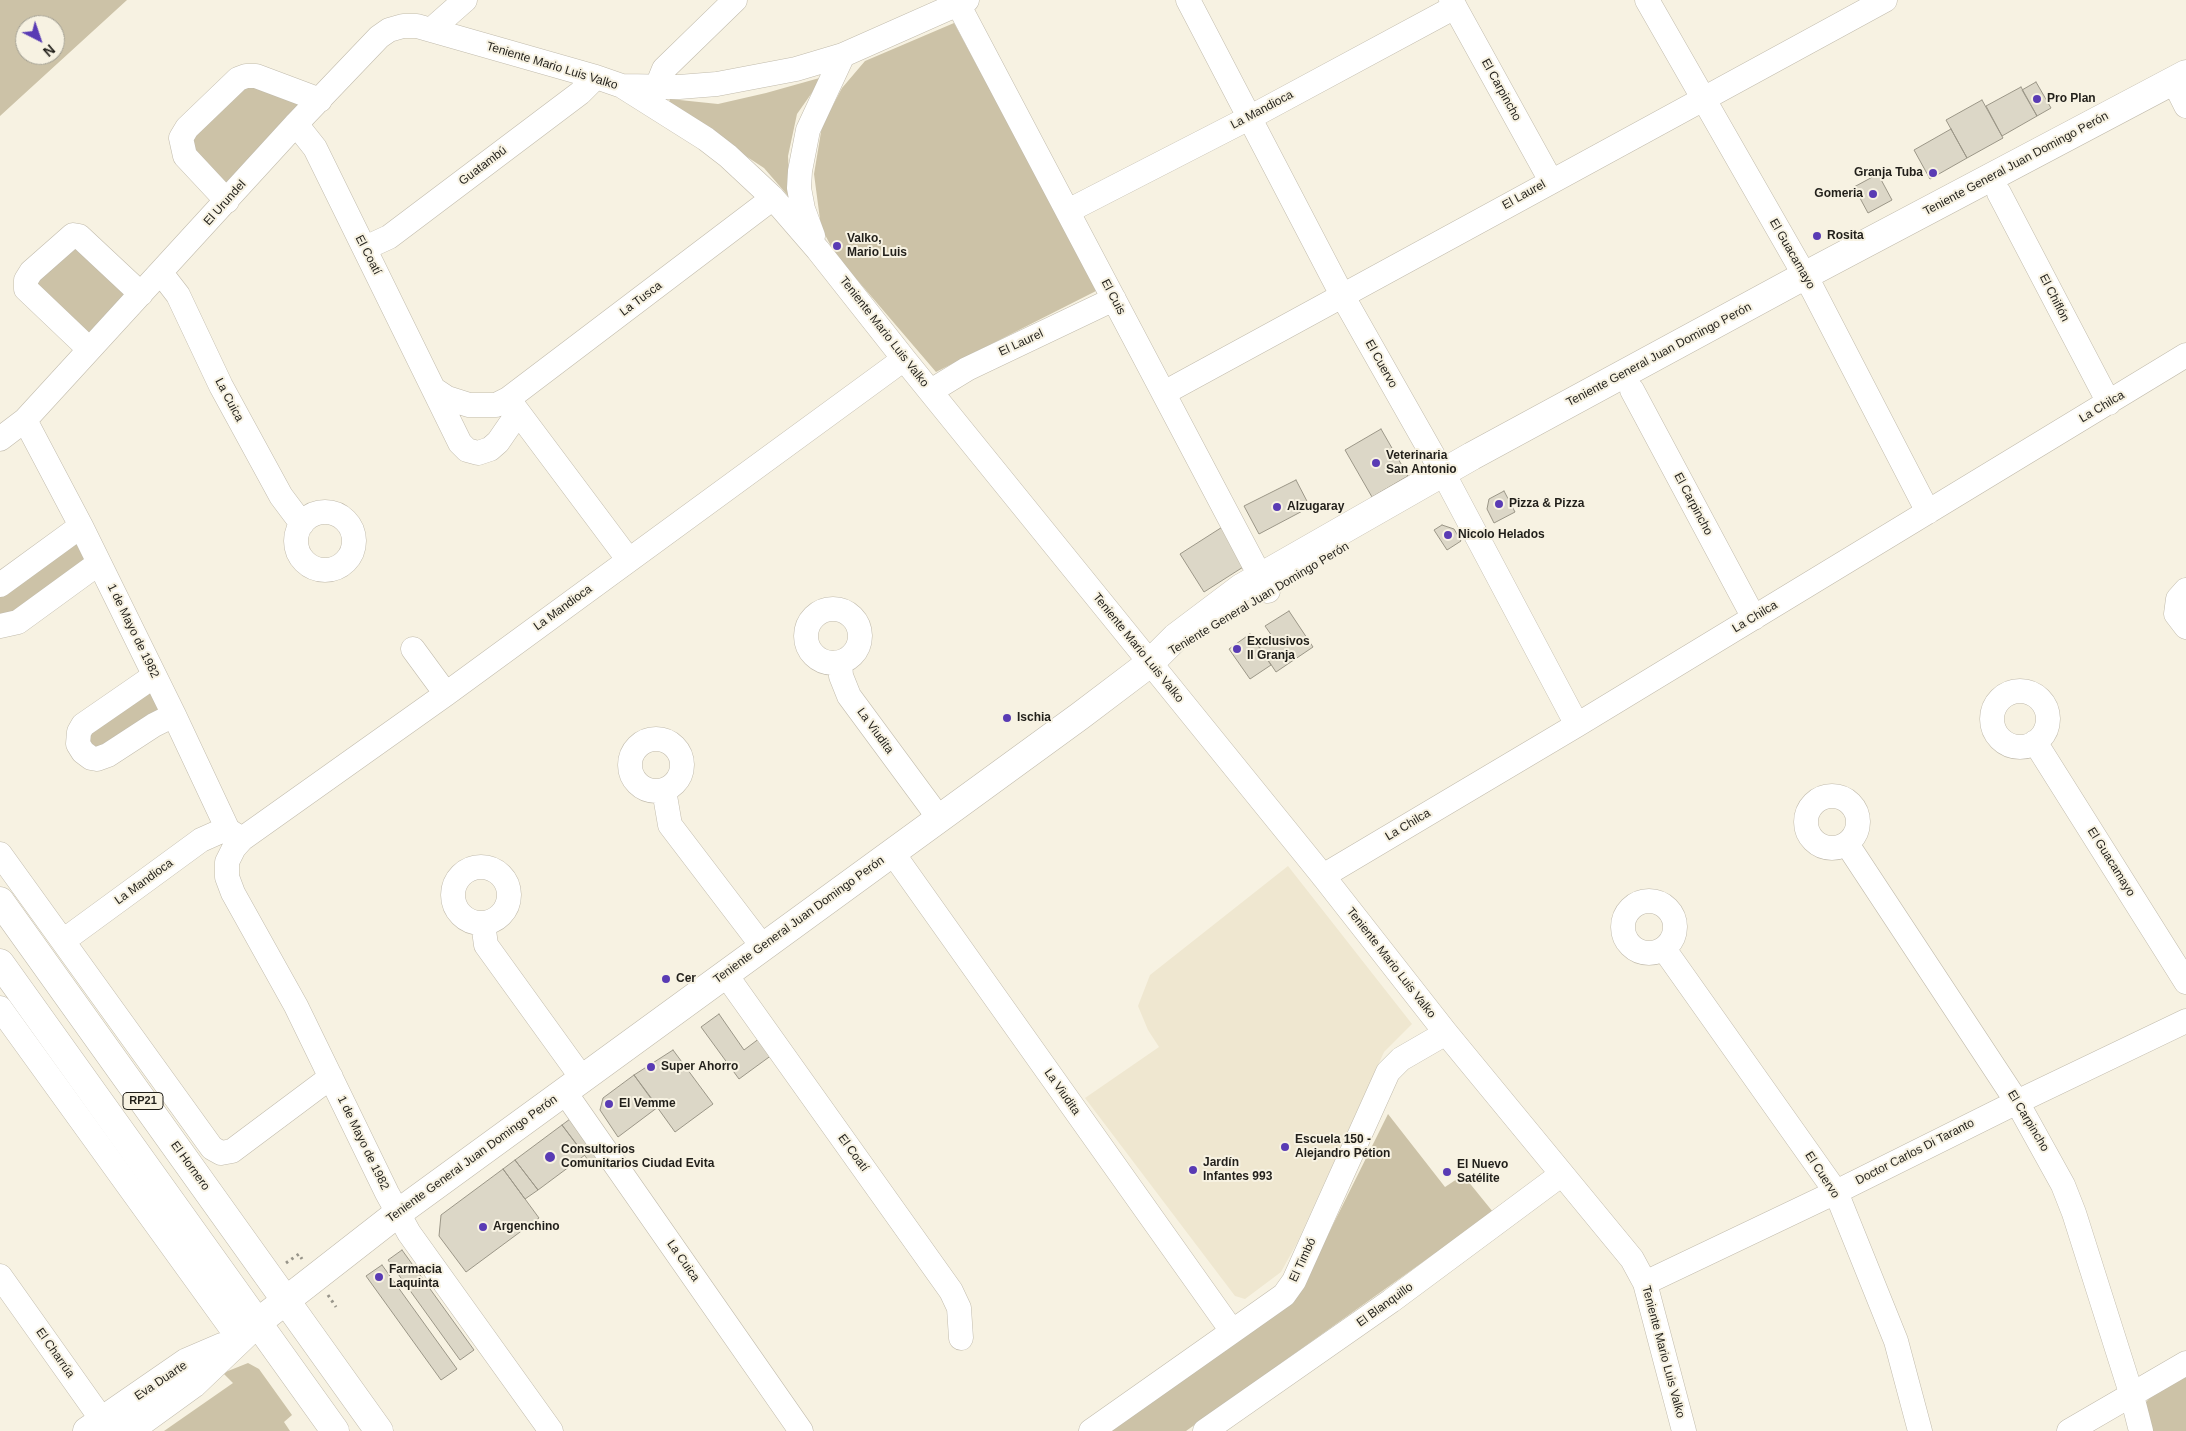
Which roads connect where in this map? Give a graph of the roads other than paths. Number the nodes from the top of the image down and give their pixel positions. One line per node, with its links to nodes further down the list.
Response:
1 (465, 0): 8 (street)
2 (735, 0): 12 (street)
3 (1188, 0): 15 (street, El Cuervo)
4 (1647, 0): 13 (street, El Guacamayo)
5 (1885, 0): 13 (street, El Laurel)
6 (963, 2): 9 (street); 21 (street, El Cuis)
7 (1453, 4): 15 (street, La Mandioca); 17 (street, El Carpincho)
8 (431, 30): 10 (street, Teniente Mario Luis Valko); 14 (street, El Urundel)
9 (843, 55): 12 (street); 23 (street)
10 (596, 77): 12 (street, Teniente Mario Luis Valko); 22 (street, Guatambú)
11 (2184, 91): 18 (main road, Teniente General Juan Domingo Perón); 25 (main road, Teniente General Juan Domingo Perón)
12 (653, 95): 19 (street, Teniente Mario Luis Valko)
13 (1702, 99): 17 (street, El Laurel); 25 (street, El Guacamayo)
14 (320, 100): 16 (street, El Urundel); 20 (street)
15 (1249, 118): 21 (street, La Mandioca); 27 (street, El Cuervo)
16 (296, 124): 20 (street, El Urundel); 22 (street, El Coatí)
17 (1551, 181): 27 (street, El Laurel)
18 (1999, 193): 25 (main road, Teniente General Juan Domingo Perón); 36 (street, El Chiflón)
19 (773, 198): 23 (street, Teniente Mario Luis Valko); 37 (street, La Tusca)
20 (227, 201): 24 (street, El Urundel)
21 (1068, 211): 28 (street, El Cuis)
22 (365, 248): 32 (street, El Coatí)
23 (818, 250): 31 (street, Teniente Mario Luis Valko)
24 (161, 273): 26 (street, El Urundel); 42 (street, La Cuica)
25 (1809, 283): 33 (main road, Teniente General Juan Domingo Perón); 40 (main road, Teniente General Juan Domingo Perón); 41 (street, El Guacamayo)
26 (141, 294): 29 (street, El Urundel); 29 (street)
27 (1342, 294): 35 (street, El Laurel); 40 (street, El Cuervo)
28 (1114, 299): 34 (street, El Laurel); 35 (street, El Cuis)
29 (89, 349): 38 (street, El Urundel)
30 (2186, 355): 36 (street, La Chilca)
31 (904, 359): 34 (street, Teniente Mario Luis Valko); 44 (street, La Mandioca)
32 (435, 390): 37 (street); 37 (street, El Coatí)
33 (1632, 390): 40 (main road, Teniente General Juan Domingo Perón); 49 (street, El Carpincho)
34 (931, 391): 54 (street, Teniente Mario Luis Valko)
35 (1164, 393): 46 (street, El Cuis)
36 (2108, 403): 41 (street, La Chilca)
37 (513, 406): 44 (street)
38 (25, 420): 39 (street, El Urundel); 43 (street, 1 de Mayo de 1982)
39 (0, 439)
40 (1447, 480): 46 (main road, Teniente General Juan Domingo Perón); 58 (street, El Cuervo)
41 (1928, 512): 49 (street, La Chilca)
42 (302, 524)
43 (81, 526): 45 (street, 1 de Mayo de 1982); 47 (street)
44 (628, 559): 56 (street, La Mandioca)
45 (99, 563): 50 (street); 55 (street, 1 de Mayo de 1982)
46 (1264, 583): 54 (main road, Teniente General Juan Domingo Perón)
47 (0, 585)
48 (2186, 590): 51 (street)
49 (1754, 618): 58 (street, La Chilca)
50 (0, 626)
51 (2186, 627)
52 (413, 649): 56 (street)
53 (840, 662): 61 (street, La Viudita)
54 (1150, 663): 61 (main road, Teniente General Juan Domingo Perón); 67 (street, Teniente Mario Luis Valko)
55 (154, 676): 57 (street, 1 de Mayo de 1982); 57 (street)
56 (446, 694): 62 (street, La Mandioca)
57 (174, 715): 62 (street, 1 de Mayo de 1982)
58 (1577, 725): 67 (street, La Chilca)
59 (2035, 742): 75 (street, El Guacamayo)
60 (664, 790): 71 (street)
61 (939, 818): 64 (main road, Teniente General Juan Domingo Perón)
62 (235, 835): 66 (street, La Mandioca); 70 (street, La Mandioca)
63 (1847, 844): 81 (street, El Carpincho)
64 (892, 852): 71 (main road, Teniente General Juan Domingo Perón); 89 (street, La Viudita)
65 (0, 854): 70 (street)
66 (227, 862): 79 (street, 1 de Mayo de 1982)
67 (1323, 876): 78 (street, Teniente Mario Luis Valko)
68 (0, 901): 87 (main road, El Hornero / RP21)
69 (483, 923): 80 (street, La Cuica)
70 (63, 941): 79 (street)
71 (763, 947): 74 (main road, Teniente General Juan Domingo Perón)
72 (1664, 949): 83 (street, El Cuervo)
73 (0, 963): 88 (main road, RP21)
74 (726, 975): 80 (main road, Teniente General Juan Domingo Perón); 90 (street, El Coatí)
75 (2186, 982)
76 (2186, 1021): 81 (street, Doctor Carlos Di Taranto)
77 (4, 1024): 88 (street)
78 (1446, 1032): 82 (street, Teniente Mario Luis Valko); 89 (street, El Timbó)
79 (331, 1077): 84 (street, 1 de Mayo de 1982)
80 (573, 1085): 84 (main road, Teniente General Juan Domingo Perón); 98 (street, La Cuica)
81 (2017, 1102): 83 (street, Doctor Carlos Di Taranto); 92 (street, El Carpincho)
82 (1562, 1174): 86 (street, Teniente Mario Luis Valko); 100 (street, El Blanquillo)
83 (1836, 1192): 86 (street, Doctor Carlos Di Taranto); 102 (street, El Cuervo)
84 (398, 1213): 87 (main road, Teniente General Juan Domingo Perón); 97 (street, 1 de Mayo de 1982)
85 (0, 1276): 93 (street, El Charrúa)
86 (1645, 1282): 101 (street, Teniente Mario Luis Valko)
87 (286, 1300): 88 (main road, Teniente General Juan Domingo Perón); 96 (main road, El Hornero / RP21)
88 (248, 1331): 93 (main road, Eva Duarte); 94 (main road, Eva Duarte); 95 (main road, RP21)
89 (1232, 1331): 99 (street, El Timbó)
90 (961, 1338)
91 (2186, 1363): 92 (street)
92 (2132, 1396): 103 (street); 104 (street, El Carpincho)
93 (100, 1428)
94 (128, 1431)
95 (335, 1431)
96 (380, 1431)
97 (550, 1431)
98 (801, 1431)
99 (1091, 1431)
100 (1205, 1431)
101 (1684, 1431)
102 (1920, 1431)
103 (2069, 1431)
104 (2141, 1431)

